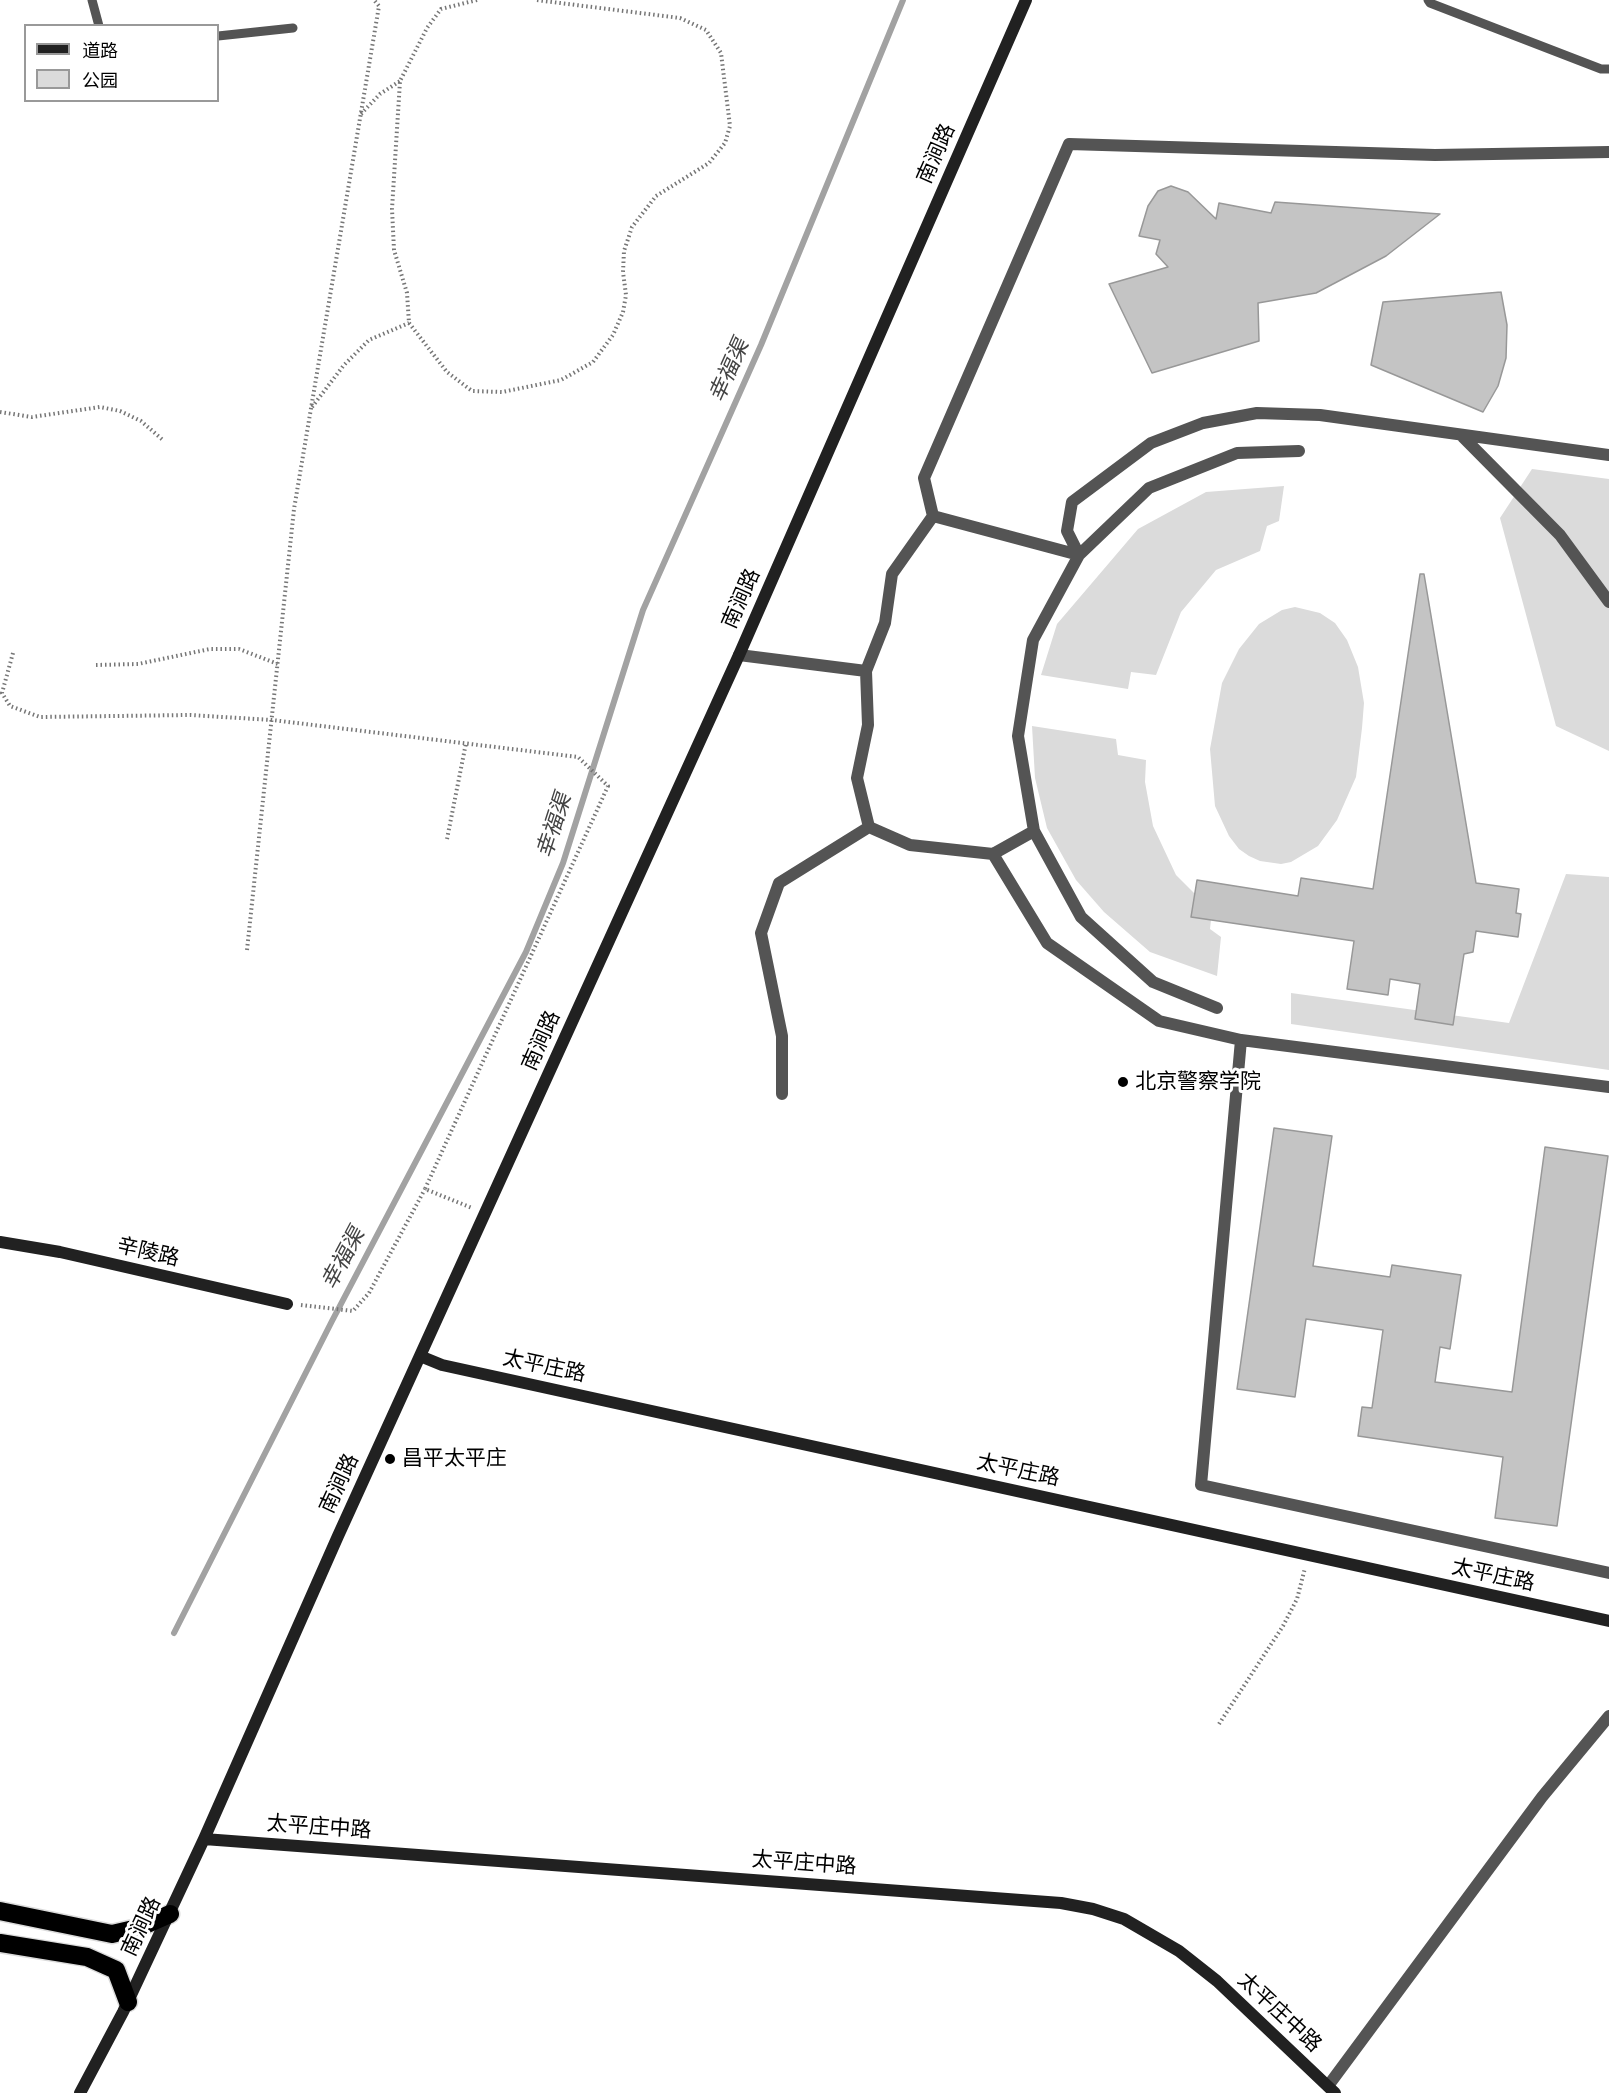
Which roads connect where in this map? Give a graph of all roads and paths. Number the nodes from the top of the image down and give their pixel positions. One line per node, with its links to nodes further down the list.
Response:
1 (92, 0): 7 (lane)
2 (374, 0): 12 (path)
3 (477, 0): 11 (path)
4 (536, 0): 14 (path)
5 (1026, 0): 25 (street, 南涧路)
6 (1428, 0): 10 (lane)
7 (98, 24)
8 (293, 28): 9 (lane)
9 (219, 36)
10 (1609, 69)
11 (400, 81): 12 (path); 14 (path)
12 (361, 115): 15 (path)
13 (1609, 152): 21 (street)
14 (409, 323): 15 (path)
15 (311, 408): 26 (path)
16 (0, 412): 18 (path)
17 (1463, 437): 20 (street); 22 (street); 23 (street)
18 (164, 441)
19 (1299, 450): 22 (street)
20 (1609, 455)
21 (933, 516): 22 (street); 28 (street)
22 (1079, 555): 32 (street)
23 (1609, 602)
24 (13, 653): 29 (path)
25 (739, 654): 28 (street); 41 (street, 南涧路)
26 (278, 664): 27 (path); 29 (path)
27 (96, 665)
28 (866, 671): 31 (street)
29 (272, 720): 30 (path); 35 (path)
30 (466, 743): 33 (path); 40 (path)
31 (869, 827): 34 (street); 39 (street)
32 (1034, 831): 34 (street); 36 (street)
33 (447, 839)
34 (993, 854): 37 (street)
35 (247, 950)
36 (1217, 1008)
37 (1241, 1040): 38 (street); 46 (street)
38 (1609, 1087)
39 (782, 1094)
40 (425, 1189): 41 (path); 43 (path)
41 (485, 1214): 44 (street, 南涧路)
42 (0, 1242): 43 (street, 辛陵路)
43 (287, 1304)
44 (420, 1356): 45 (street, 太平庄路); 50 (street, 南涧路)
45 (1308, 1555): 47 (street, 太平庄路); 49 (path)
46 (1609, 1574)
47 (1609, 1622)
48 (1609, 1716): 55 (street)
49 (1219, 1724)
50 (204, 1839): 52 (street, 南涧路); 55 (street, 太平庄中路)
51 (0, 1911): 52 (highway)
52 (170, 1914): 54 (street, 南涧路)
53 (0, 1943): 54 (highway)
54 (128, 2002): 56 (street, 南涧路)
55 (1332, 2090)
56 (80, 2093)

